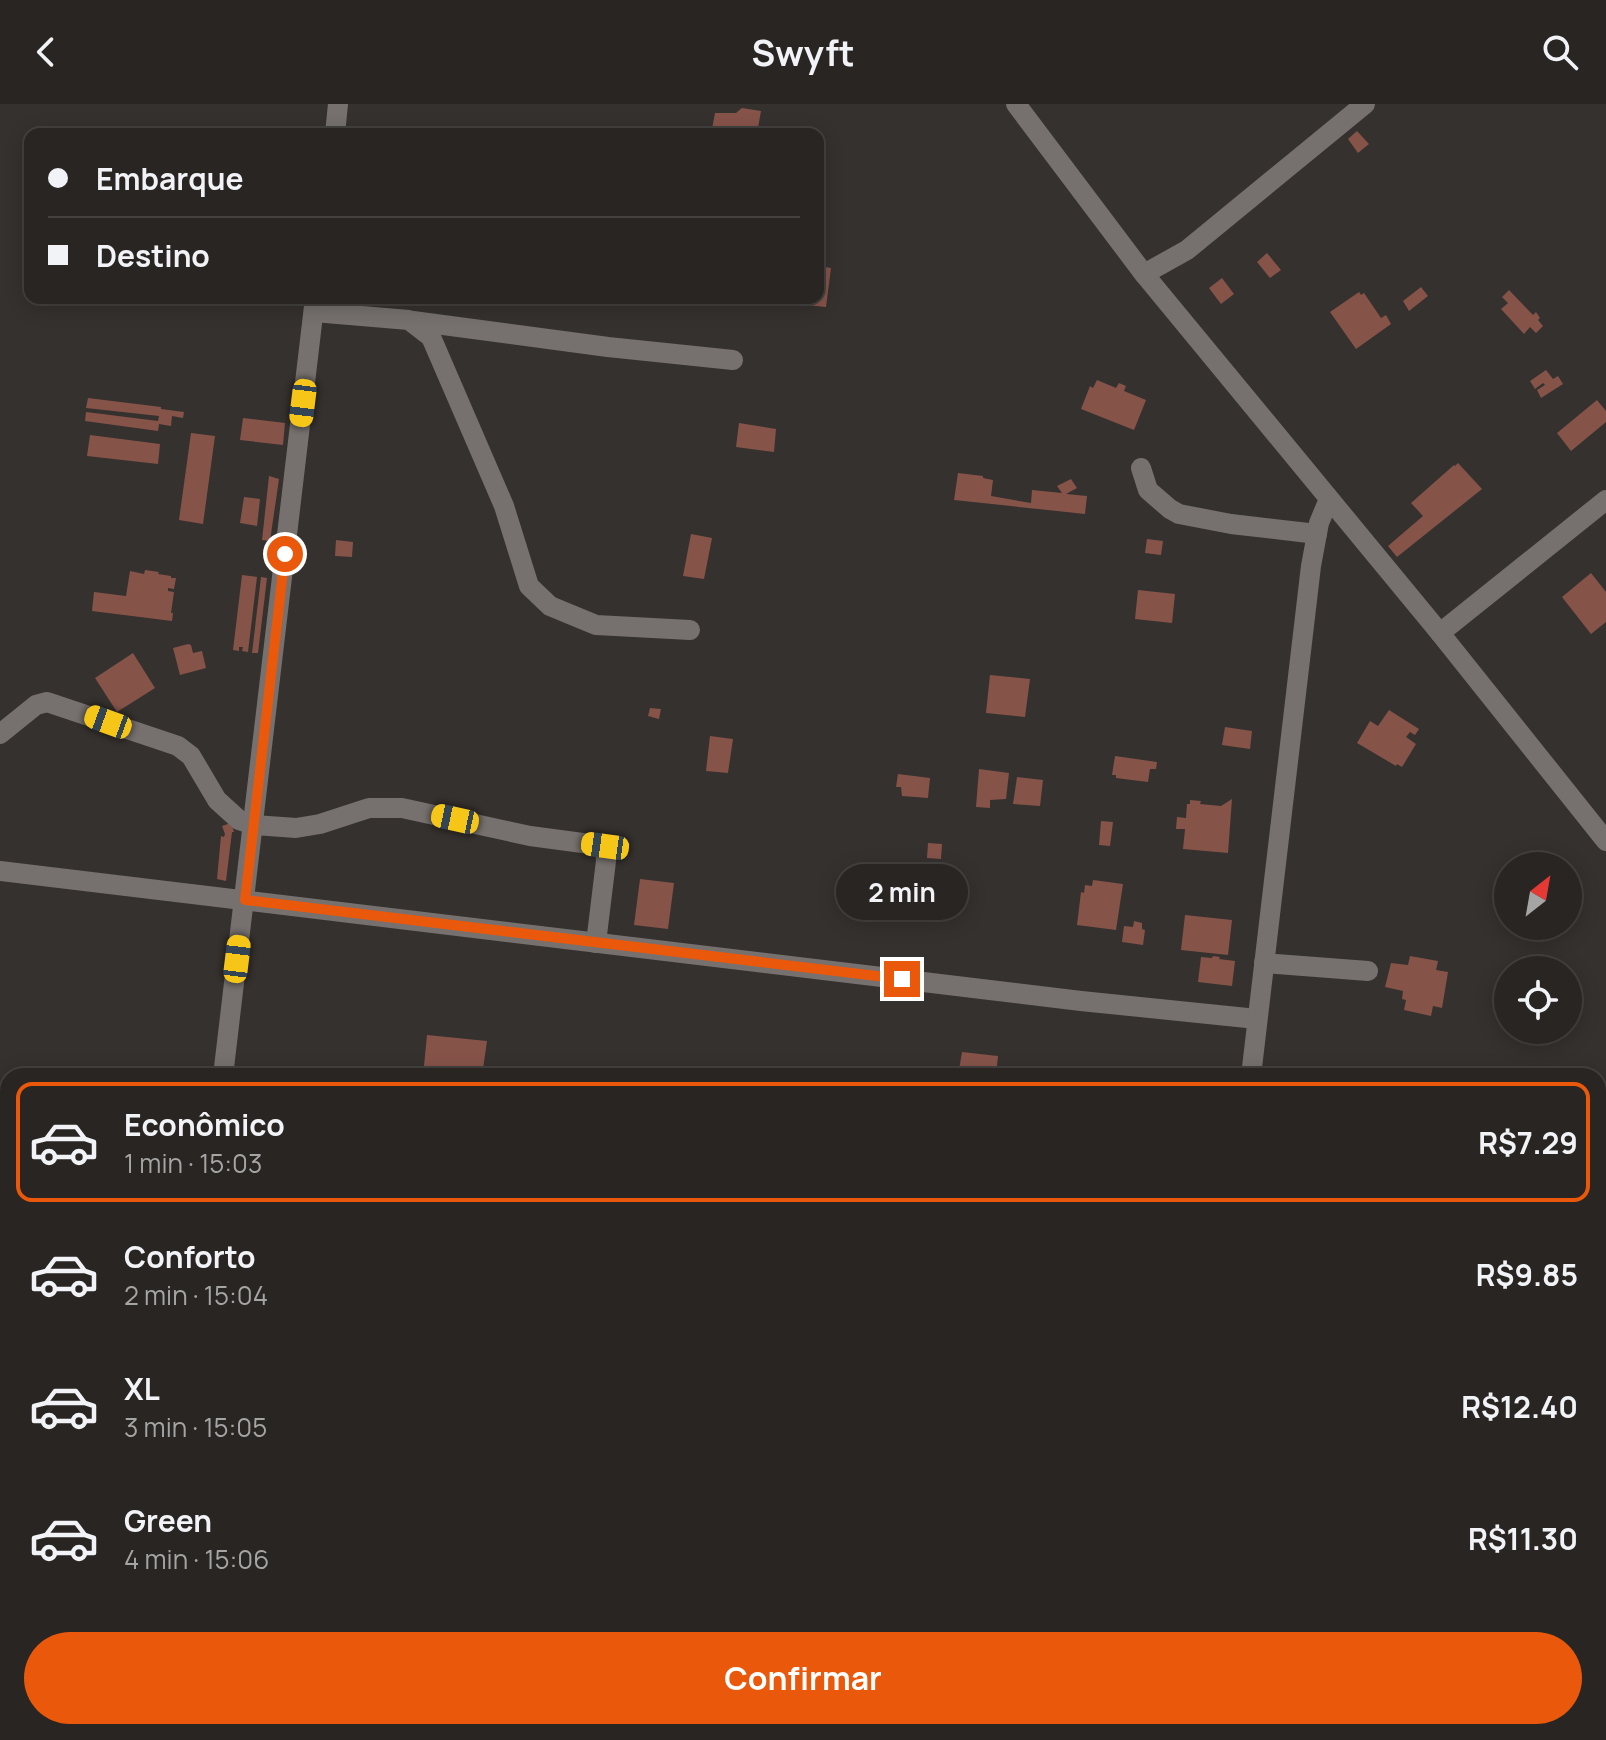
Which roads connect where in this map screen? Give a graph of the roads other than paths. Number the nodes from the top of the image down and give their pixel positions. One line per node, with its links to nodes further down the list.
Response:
1 (338, 104): 4 (street)
2 (1016, 104): 5 (street)
3 (1365, 104): 5 (street)
4 (336, 128)
5 (1144, 274): 10 (street)
6 (315, 305): 7 (street); 16 (street)
7 (409, 320): 8 (street); 13 (street)
8 (733, 360)
9 (1141, 468): 12 (street)
10 (1329, 499): 12 (street); 14 (street)
11 (1606, 500): 14 (street)
12 (1317, 534): 21 (street)
13 (690, 630)
14 (1440, 633): 17 (street)
15 (0, 734): 16 (street)
16 (254, 825): 19 (street); 20 (street)
17 (1606, 841)
18 (0, 871): 19 (street)
19 (245, 900): 20 (street); 24 (street)
20 (596, 943): 23 (street)
21 (1264, 963): 22 (street); 23 (street)
22 (1368, 971)
23 (1257, 1019): 25 (street)
24 (224, 1068)
25 (1252, 1068)

